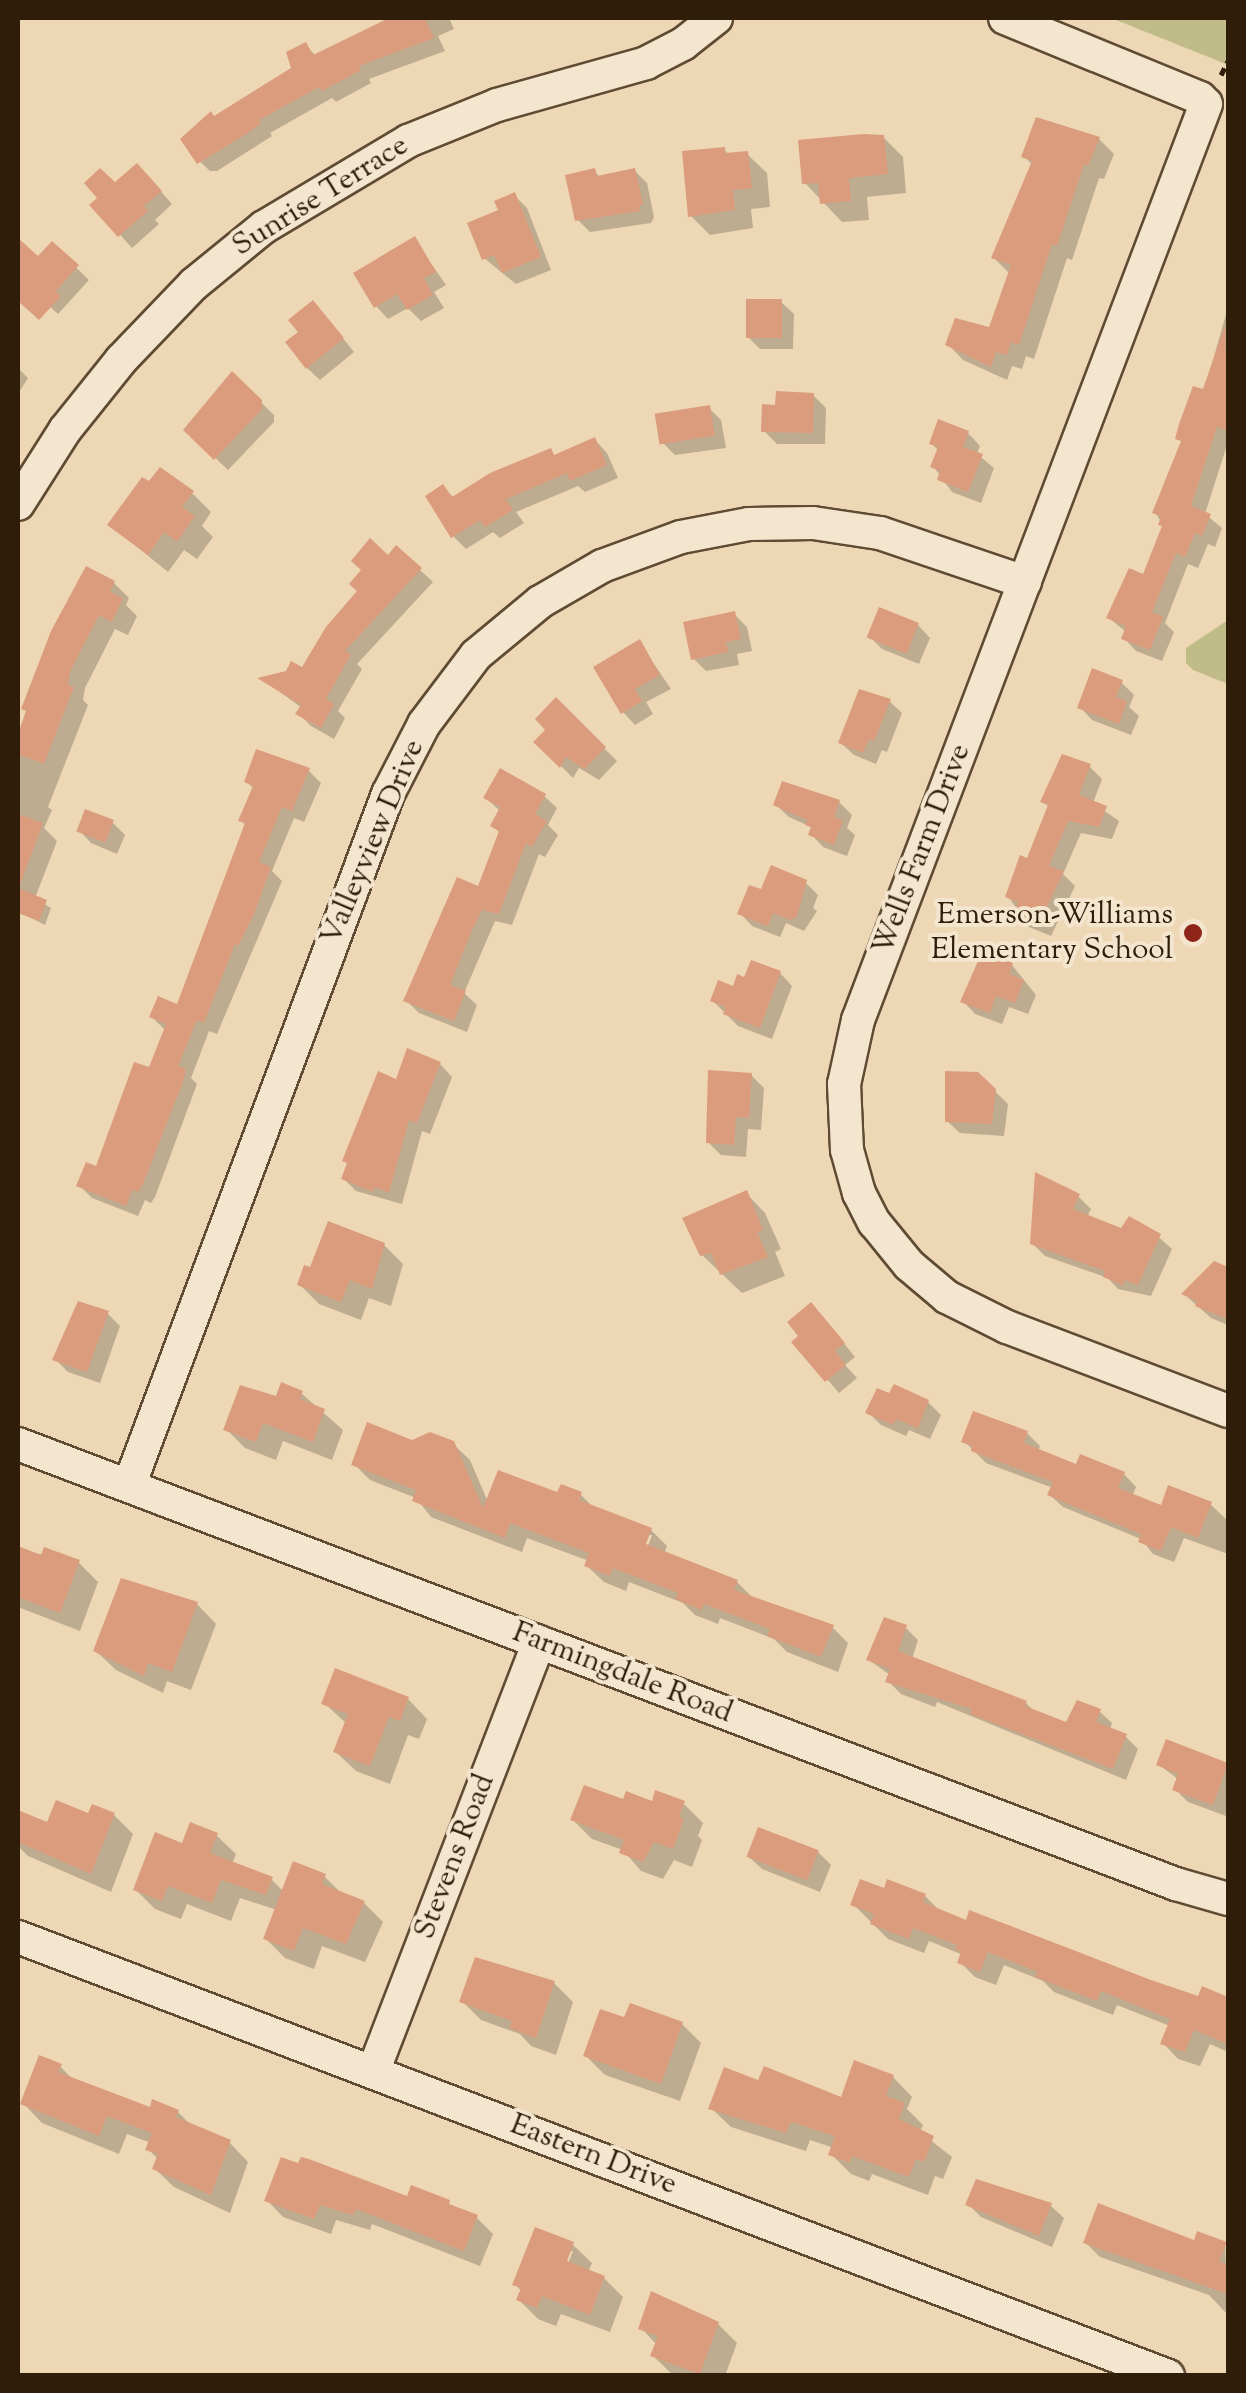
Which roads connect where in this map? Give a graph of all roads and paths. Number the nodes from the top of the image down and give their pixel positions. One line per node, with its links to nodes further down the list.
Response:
1 (716, 18): 3 (street, Sunrise Terrace)
2 (1005, 18): 4 (street, Wells Farm Drive)
3 (18, 504)
4 (1025, 582): 5 (street, Wells Farm Drive); 7 (street, Valleyview Drive)
5 (1228, 1411)
6 (18, 1444): 7 (street, Farmingdale Road)
7 (129, 1486): 8 (street, Farmingdale Road)
8 (539, 1642): 9 (street, Farmingdale Road); 11 (street, Stevens Road)
9 (1228, 1899)
10 (18, 1937): 11 (street, Eastern Drive)
11 (372, 2072): 12 (street, Eastern Drive)
12 (1168, 2376)

